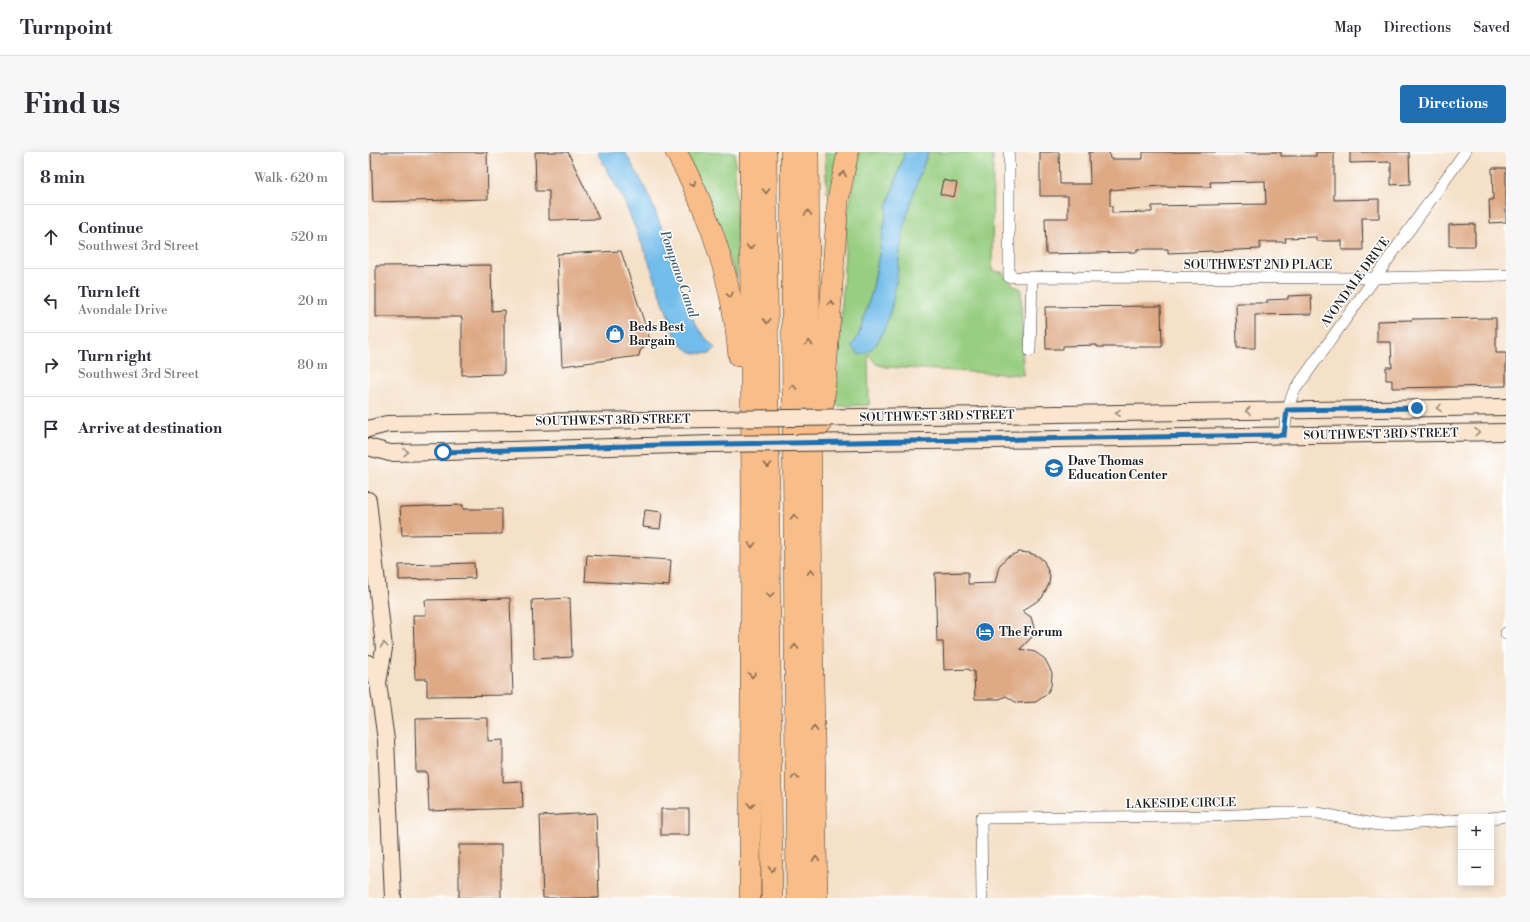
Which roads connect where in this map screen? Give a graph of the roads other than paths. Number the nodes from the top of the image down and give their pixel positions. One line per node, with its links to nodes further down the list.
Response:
1 (676, 152): 20 (highway, one-way to 20)
2 (750, 152): 20 (highway, one-way to 20)
3 (766, 152): 29 (highway, one-way to 29)
4 (791, 152): 30 (highway, one-way to 4)
5 (808, 152): 19 (highway, one-way to 5)
6 (848, 152): 19 (highway, one-way to 6)
7 (1009, 152): 10 (street, SOUTHWEST 2ND PLACE)
8 (1465, 152): 11 (street, AVONDALE DRIVE)
9 (1506, 275): 11 (street, SOUTHWEST 2ND PLACE)
10 (1032, 277): 11 (street, SOUTHWEST 2ND PLACE); 12 (street)
11 (1374, 278): 14 (street, AVONDALE DRIVE)
12 (1030, 351)
13 (1506, 407): 14 (street, SOUTHWEST 3RD STREET, one-way to 14)
14 (1287, 410): 15 (street, SOUTHWEST 3RD STREET, one-way to 15, bridge); 17 (street, AVONDALE DRIVE)
15 (368, 429)
16 (1506, 432): 17 (street, SOUTHWEST 3RD STREET, one-way to 16)
17 (1284, 435): 18 (street, SOUTHWEST 3RD STREET, one-way to 17, bridge)
18 (368, 448)
19 (810, 480): 31 (highway, one-way to 19)
20 (752, 492): 28 (highway, one-way to 28)
21 (368, 500): 23 (street, one-way to 21)
22 (368, 663): 23 (street)
23 (378, 683): 27 (street)
24 (1506, 816): 25 (street)
25 (1494, 818)
26 (1458, 820): 32 (street, LAKESIDE CIRCLE)
27 (393, 898)
28 (750, 898)
29 (772, 898)
30 (797, 898)
31 (817, 898)
32 (982, 898)

